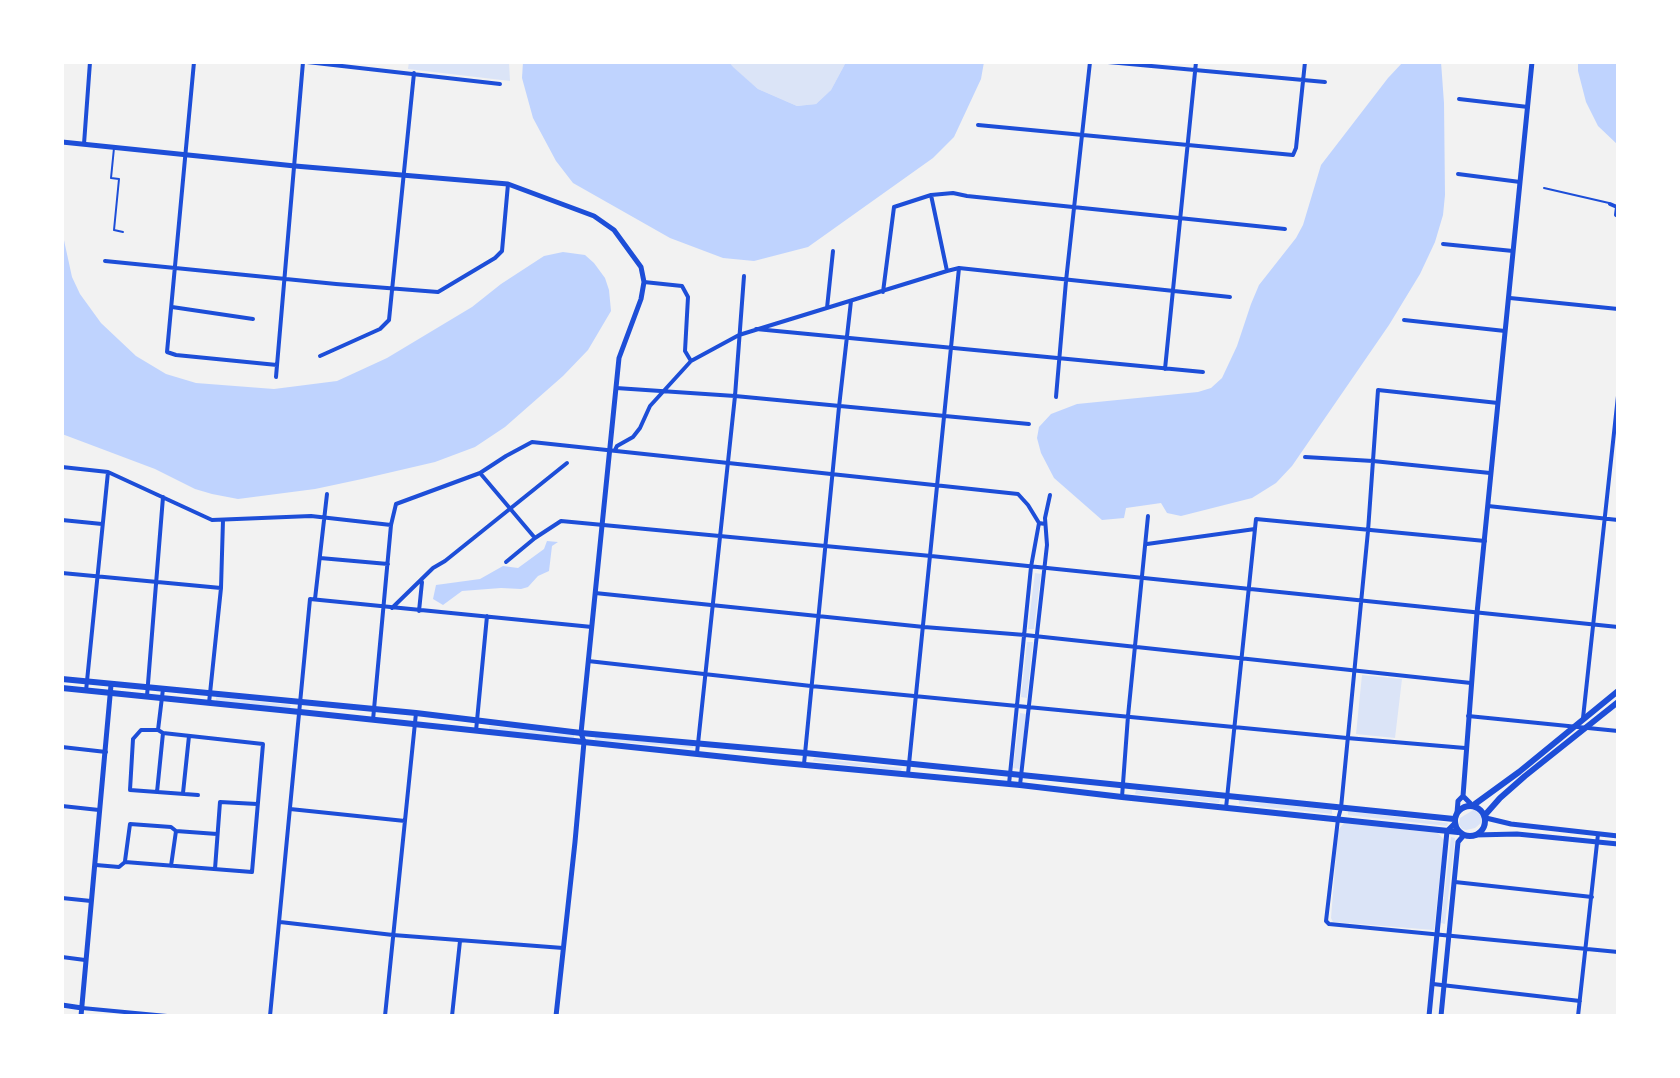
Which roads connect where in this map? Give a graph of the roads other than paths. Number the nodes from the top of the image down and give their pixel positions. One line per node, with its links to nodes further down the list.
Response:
1 (90, 62): 19 (street)
2 (194, 62): 22 (street)
3 (305, 62): 10 (street); 23 (street)
4 (1090, 62): 17 (street)
5 (1108, 62): 9 (street)
6 (1196, 62): 9 (street)
7 (1305, 62): 11 (street)
8 (1532, 62): 15 (street)
9 (1195, 70): 11 (street); 20 (street)
10 (414, 73): 13 (street); 25 (street)
11 (1302, 81): 12 (street); 20 (street)
12 (1325, 82)
13 (500, 84)
14 (1459, 99): 15 (street)
15 (1528, 107): 26 (street)
16 (978, 125): 17 (street)
17 (1083, 136): 20 (street); 31 (street)
18 (62, 142): 19 (street)
19 (84, 144): 21 (street)
20 (1186, 145): 33 (street)
21 (115, 147): 22 (street); 35 (lane)
22 (185, 154): 23 (street); 40 (street)
23 (295, 166): 25 (street); 44 (street)
24 (1458, 174): 26 (street)
25 (405, 175): 27 (street); 47 (street)
26 (1520, 182): 38 (street)
27 (508, 184): 46 (street); 47 (street)
28 (1544, 188): 30 (lane)
29 (931, 195): 31 (street); 42 (street); 48 (street)
30 (1610, 204): 32 (street)
31 (1074, 207): 33 (street); 45 (street)
32 (1618, 216)
33 (1179, 219): 34 (street); 49 (street)
34 (1285, 229)
35 (123, 232)
36 (1443, 244): 38 (street)
37 (833, 251): 54 (street)
38 (1513, 251): 51 (street)
39 (105, 261): 40 (street)
40 (175, 268): 44 (street); 53 (street)
41 (959, 268): 42 (street); 45 (street); 62 (street)
42 (947, 271): 48 (street)
43 (744, 276): 60 (street)
44 (283, 278): 47 (street); 66 (street)
45 (1066, 281): 49 (street); 64 (street)
46 (644, 282): 65 (street); 70 (street)
47 (393, 289): 63 (street)
48 (883, 292): 52 (street)
49 (1172, 292): 50 (street); 67 (street)
50 (1230, 297)
51 (1510, 298): 55 (street); 59 (street)
52 (851, 301): 54 (street); 61 (street)
53 (172, 307): 56 (street); 66 (street)
54 (827, 308): 58 (street)
55 (1618, 309)
56 (253, 319)
57 (1404, 320): 59 (street)
58 (753, 329): 60 (street); 61 (street)
59 (1505, 331): 75 (street)
60 (739, 335): 65 (street); 72 (street)
61 (847, 337): 62 (street); 76 (street)
62 (952, 348): 64 (street); 77 (street)
63 (320, 356)
64 (1059, 357): 67 (street); 74 (street)
65 (691, 361): 71 (street)
66 (277, 365): 69 (street)
67 (1165, 369): 68 (street)
68 (1203, 372)
69 (276, 377)
70 (616, 388): 71 (street); 80 (street)
71 (663, 392): 72 (street); 80 (street)
72 (735, 396): 76 (street); 84 (street)
73 (1618, 396): 78 (street)
74 (1056, 397)
75 (1498, 403): 82 (street); 88 (street)
76 (839, 407): 77 (street); 89 (street)
77 (945, 416): 79 (street); 90 (street)
78 (1617, 416): 98 (street)
79 (1029, 424)
80 (611, 451): 84 (street); 87 (street); 103 (street)
81 (1305, 457): 82 (street)
82 (1373, 461): 88 (street); 107 (street)
83 (567, 463): 95 (street)
84 (727, 463): 89 (street); 108 (street)
85 (62, 467): 86 (street)
86 (108, 472): 93 (street); 102 (street)
87 (480, 473): 95 (street); 105 (street)
88 (1491, 473): 94 (street)
89 (833, 475): 90 (street); 112 (street)
90 (938, 486): 104 (street); 113 (street)
91 (327, 494): 97 (street)
92 (1050, 495): 104 (street)
93 (163, 497): 100 (street); 123 (street)
94 (1488, 506): 98 (street); 110 (street)
95 (510, 508): 109 (street); 122 (street)
96 (1148, 516): 111 (street)
97 (324, 518): 100 (street); 105 (street); 114 (street)
98 (1604, 519): 101 (street); 136 (street)
99 (62, 520): 102 (street)
100 (223, 520): 124 (street)
101 (1618, 520)
102 (102, 524): 120 (street)
103 (602, 524): 108 (street); 109 (street); 126 (street)
104 (1042, 524): 117 (street); 118 (street)
105 (391, 525): 116 (street)
106 (1255, 529): 107 (street); 111 (street); 125 (street)
107 (1368, 531): 110 (street); 128 (street)
108 (720, 536): 112 (street); 130 (street)
109 (535, 538): 115 (street)
110 (1485, 541): 133 (street)
111 (1146, 544): 121 (street)
112 (826, 545): 113 (street); 134 (street)
113 (931, 556): 117 (street); 138 (street)
114 (320, 558): 116 (street); 127 (street)
115 (506, 562)
116 (388, 564): 129 (street)
117 (1031, 567): 118 (street); 140 (street)
118 (1044, 568): 121 (street); 141 (street)
119 (62, 573): 120 (street)
120 (97, 577): 123 (street); 148 (street)
121 (1142, 578): 125 (street); 142 (street)
122 (422, 580): 131 (street); 132 (street)
123 (156, 582): 124 (street); 153 (street)
124 (221, 588): 158 (street)
125 (1249, 588): 128 (street); 143 (street)
126 (595, 593): 130 (street); 137 (street)
127 (312, 599): 129 (street); 162 (street)
128 (1360, 600): 133 (street); 145 (street)
129 (383, 606): 131 (street); 167 (street)
130 (712, 606): 134 (street); 146 (street)
131 (392, 608): 132 (street)
132 (419, 611): 135 (street)
133 (1477, 613): 136 (street); 149 (street)
134 (819, 615): 138 (street); 151 (street)
135 (487, 616): 137 (street); 174 (street)
136 (1592, 624): 139 (street); 173 (street)
137 (592, 627): 144 (street)
138 (924, 627): 140 (street); 159 (street)
139 (1618, 627)
140 (1025, 635): 141 (street); 165 (street)
141 (1035, 637): 142 (street); 166 (street)
142 (1135, 648): 143 (street); 170 (street)
143 (1242, 659): 145 (street); 176 (street)
144 (588, 661): 146 (street); 182 (street)
145 (1353, 669): 149 (street); 184 (street)
146 (705, 674): 151 (street); 186 (street)
147 (62, 679): 148 (main road)
148 (86, 682): 150 (main road); 155 (street)
149 (1471, 683): 171 (street)
150 (111, 685): 153 (main road); 157 (street)
151 (811, 686): 159 (street); 191 (street)
152 (62, 688): 155 (main road)
153 (148, 688): 154 (main road); 160 (street)
154 (163, 689): 158 (main road); 161 (street)
155 (86, 691): 157 (main road)
156 (1618, 691): 173 (main road)
157 (111, 693): 160 (main road); 189 (street)
158 (210, 694): 162 (main road); 164 (street)
159 (917, 695): 165 (street); 193 (street)
160 (147, 696): 161 (main road)
161 (162, 698): 164 (main road); 181 (street)
162 (302, 702): 167 (main road); 168 (street)
163 (1618, 702): 178 (main road)
164 (209, 703): 168 (main road)
165 (1018, 705): 166 (street); 195 (street)
166 (1029, 706): 170 (street); 196 (street)
167 (373, 709): 169 (main road); 172 (street)
168 (300, 712): 172 (main road); 211 (street)
169 (416, 713): 174 (main road); 175 (street)
170 (1128, 716): 176 (street); 199 (street)
171 (1468, 716): 177 (street); 188 (street)
172 (373, 720): 175 (main road)
173 (1583, 720): 177 (main road)
174 (477, 721): 179 (street); 182 (main road)
175 (415, 725): 179 (main road); 216 (street)
176 (1236, 727): 184 (street); 203 (street)
177 (1574, 728): 178 (street); 207 (main road)
178 (1587, 728): 180 (street); 213 (main road)
179 (476, 731): 185 (main road)
180 (1618, 731)
181 (161, 732): 183 (street); 200 (street); 200 (street)
182 (581, 733): 185 (street); 186 (main road)
183 (189, 736): 201 (street); 206 (street)
184 (1347, 738): 188 (street); 210 (street)
185 (584, 742): 190 (main road); 239 (street)
186 (698, 743): 190 (street); 191 (main road)
187 (62, 747): 189 (street)
188 (1465, 748): 204 (street)
189 (106, 752): 212 (street)
190 (697, 753): 192 (main road)
191 (805, 753): 192 (street); 193 (main road)
192 (804, 764): 194 (main road)
193 (910, 764): 194 (street); 195 (main road)
194 (908, 774): 197 (main road)
195 (1010, 774): 196 (main road); 197 (street)
196 (1022, 775): 198 (street); 199 (main road)
197 (1009, 784): 198 (main road)
198 (1020, 785): 205 (main road)
199 (1124, 786): 203 (main road); 205 (street)
200 (157, 792): 201 (street)
201 (183, 794): 202 (street)
202 (198, 795)
203 (1228, 796): 209 (street); 210 (main road)
204 (1463, 796): 207 (street); 215 (street)
205 (1122, 797): 209 (main road)
206 (257, 804): 219 (street); 229 (street)
207 (1473, 804): 213 (main road); 215 (main road)
208 (62, 806): 212 (street)
209 (1226, 808): 214 (main road)
210 (1341, 808): 214 (street); 215 (main road)
211 (290, 809): 216 (street); 234 (street)
212 (100, 810): 227 (street)
213 (1485, 816): 221 (street); 222 (main road)
214 (1338, 819): 218 (main road); 235 (street)
215 (1455, 819): 218 (street); 220 (main road)
216 (405, 821): 237 (street)
217 (176, 831): 219 (street); 226 (street); 228 (street)
218 (1447, 831): 220 (main road); 235 (street)
219 (217, 834): 229 (street)
220 (1461, 834): 222 (main road); 230 (street)
221 (1598, 834): 223 (street); 224 (street)
222 (1475, 835): 224 (street)
223 (1618, 836)
224 (1597, 843): 225 (street); 231 (street)
225 (1618, 844)
226 (125, 862): 227 (street); 228 (street)
227 (96, 865): 233 (street)
228 (171, 866): 229 (street)
229 (215, 869)
230 (1455, 882): 231 (street); 236 (street)
231 (1592, 897): 240 (street)
232 (62, 898): 233 (street)
233 (92, 901): 243 (street)
234 (280, 922): 237 (street); 251 (street)
235 (1438, 933): 236 (street); 244 (street)
236 (1449, 934): 240 (street); 245 (street)
237 (393, 935): 238 (street); 252 (street)
238 (460, 941): 239 (street); 253 (street)
239 (563, 948): 254 (street)
240 (1586, 949): 241 (street); 246 (street)
241 (1618, 952)
242 (62, 957): 243 (street)
243 (85, 960): 248 (street)
244 (1433, 984): 245 (street); 255 (street)
245 (1444, 985): 246 (street); 256 (street)
246 (1580, 1001): 257 (street)
247 (62, 1005): 248 (street)
248 (82, 1008): 249 (street); 250 (street)
249 (81, 1016)
250 (167, 1016)
251 (270, 1016)
252 (385, 1016)
253 (452, 1016)
254 (556, 1016)
255 (1429, 1016)
256 (1441, 1016)
257 (1578, 1016)

